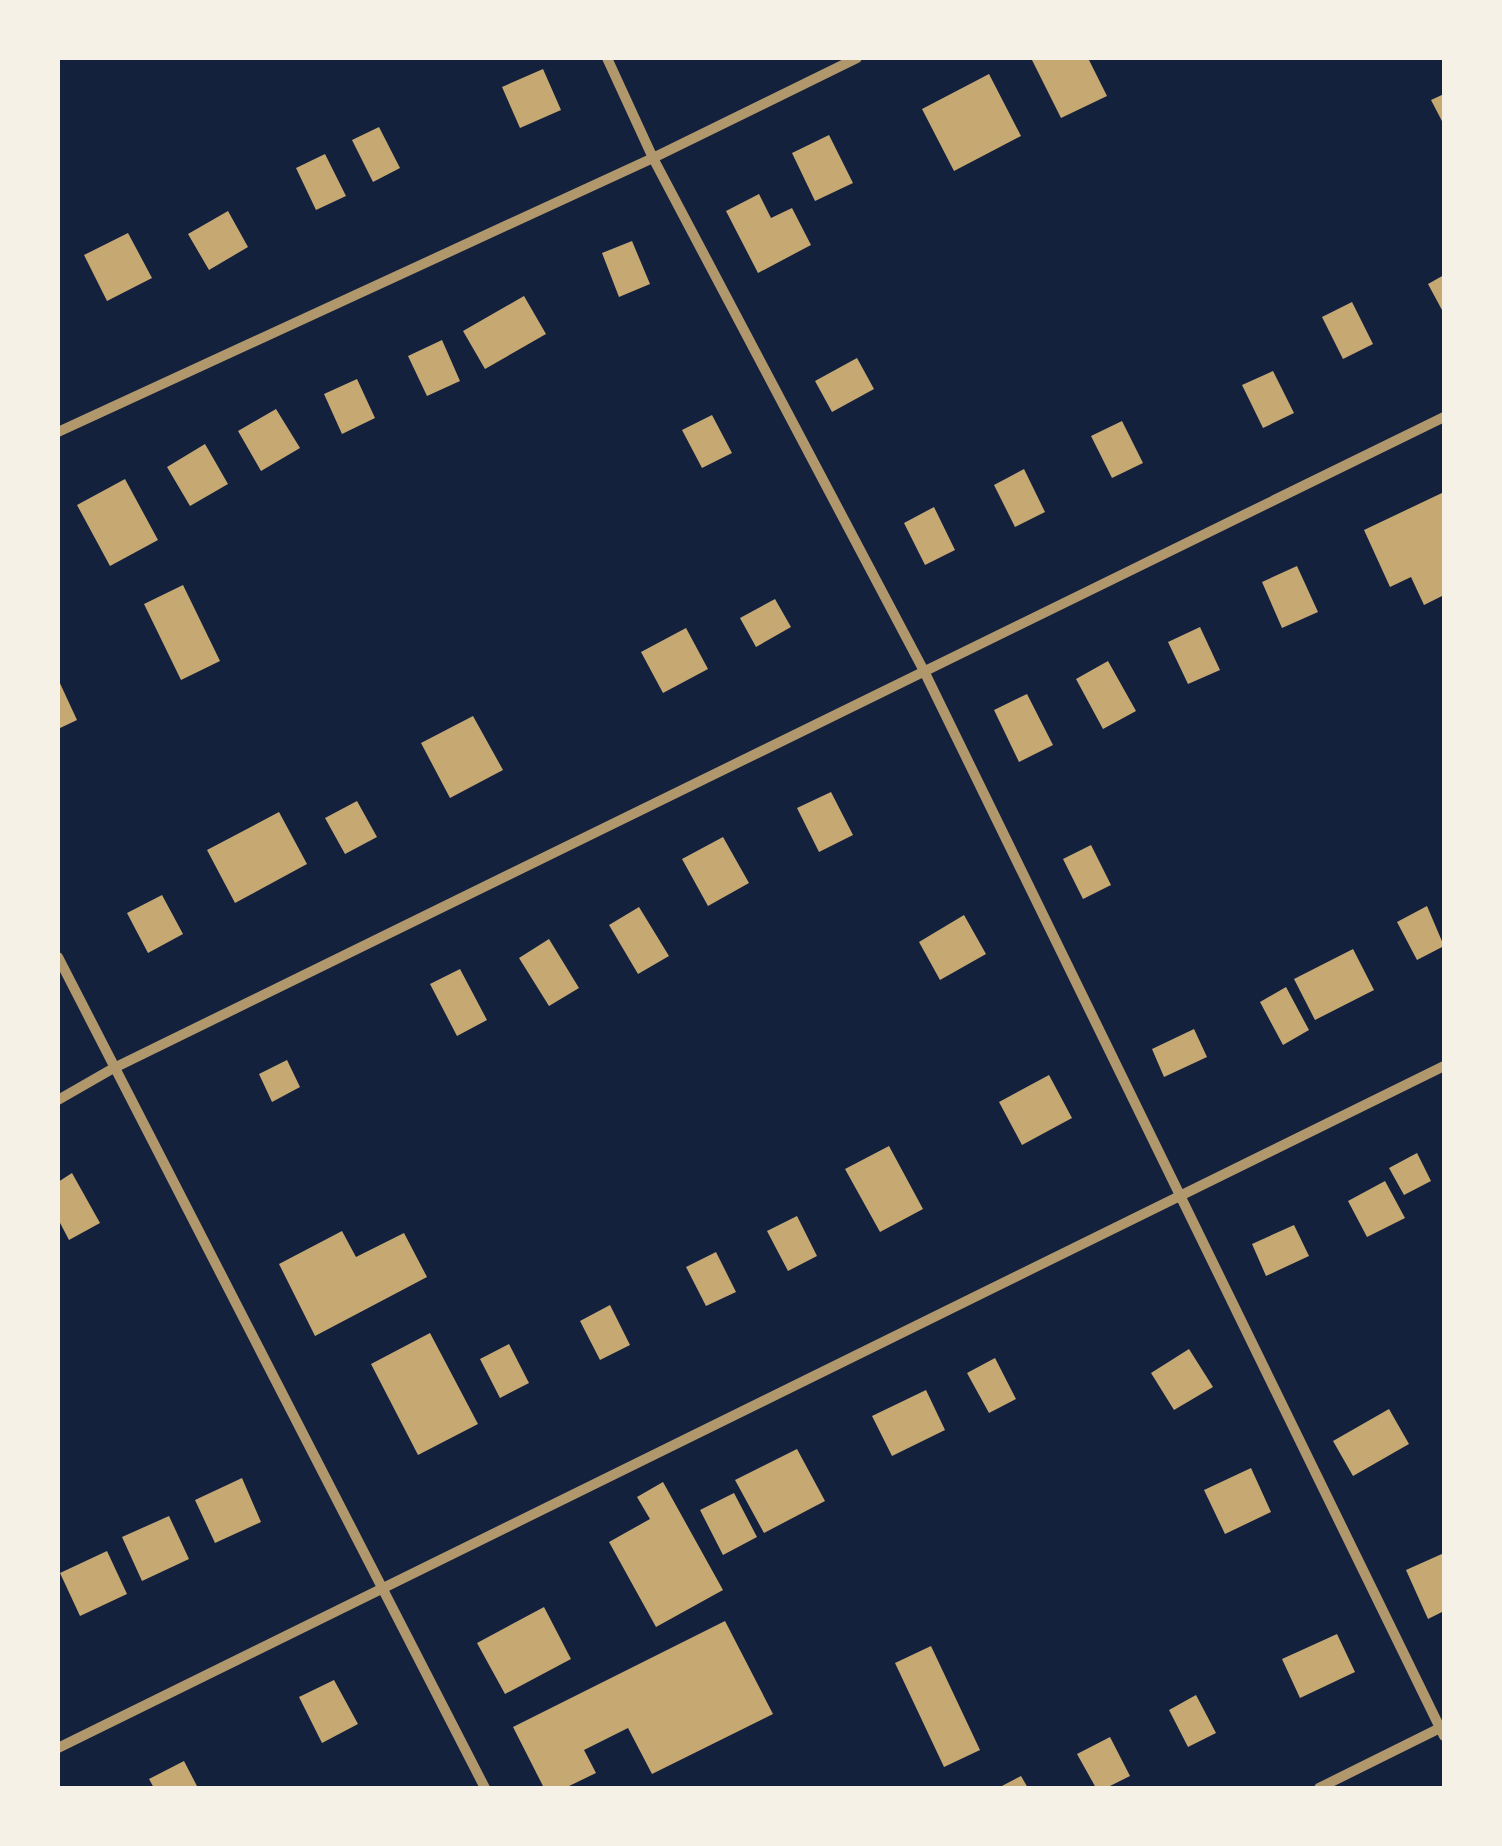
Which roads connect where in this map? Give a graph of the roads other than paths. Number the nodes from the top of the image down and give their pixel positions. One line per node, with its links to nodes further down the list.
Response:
1 (608, 58): 3 (street)
2 (857, 58): 3 (street)
3 (653, 158): 5 (street); 6 (street)
4 (1444, 417): 6 (street)
5 (58, 432)
6 (924, 671): 9 (street); 11 (street)
7 (58, 957): 9 (street)
8 (1444, 1066): 11 (street)
9 (112, 1069): 10 (street); 12 (street)
10 (58, 1100)
11 (1182, 1194): 12 (street); 13 (street)
12 (382, 1589): 14 (street); 15 (street)
13 (1443, 1730): 16 (street)
14 (58, 1748)
15 (485, 1788)
16 (1319, 1788)

